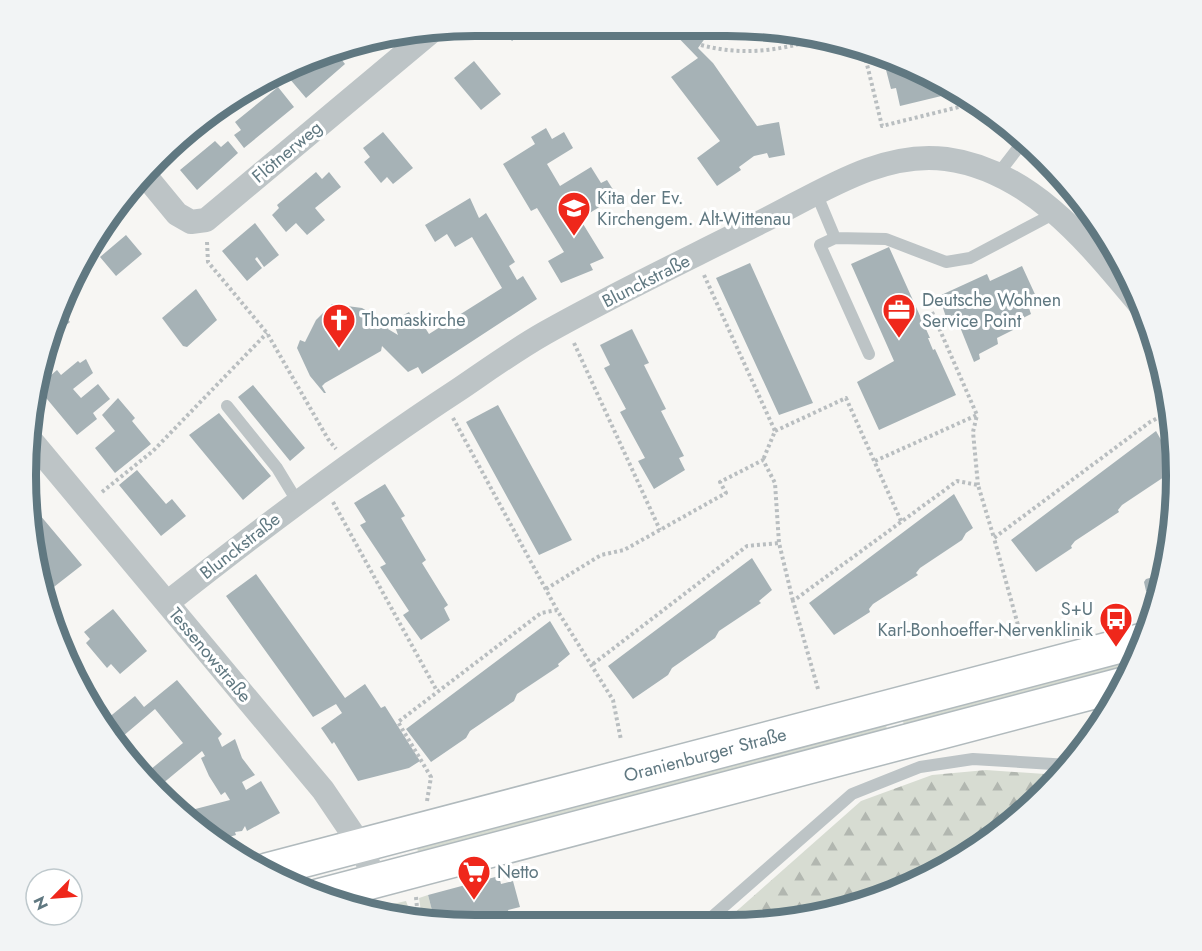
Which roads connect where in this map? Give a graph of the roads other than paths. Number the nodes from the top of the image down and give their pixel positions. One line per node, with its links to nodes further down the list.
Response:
1 (422, 40): 4 (street, Flötnerweg)
2 (1019, 147): 3 (lane)
3 (998, 174): 5 (street, Blunckstraße); 6 (street, Blunckstraße)
4 (150, 181)
5 (817, 195): 7 (lane); 12 (street, Blunckstraße)
6 (1055, 213): 7 (lane); 8 (street, Blunckstraße)
7 (835, 238): 9 (lane)
8 (1123, 286)
9 (869, 354)
10 (227, 406): 12 (lane)
11 (37, 447): 13 (street, Tessenowstraße)
12 (297, 501): 13 (street, Blunckstraße)
13 (167, 603): 17 (street, Tessenowstraße)
14 (1134, 642): 17 (main road, Oranienburger Straße)
15 (1111, 687): 19 (main road, Oranienburger Straße)
16 (1058, 764): 21 (lane)
17 (361, 846): 18 (main road, Oranienburger Straße); 19 (street, Tessenowstraße)
18 (277, 868)
19 (375, 881): 20 (main road, Oranienburger Straße)
20 (334, 892)
21 (714, 915)

